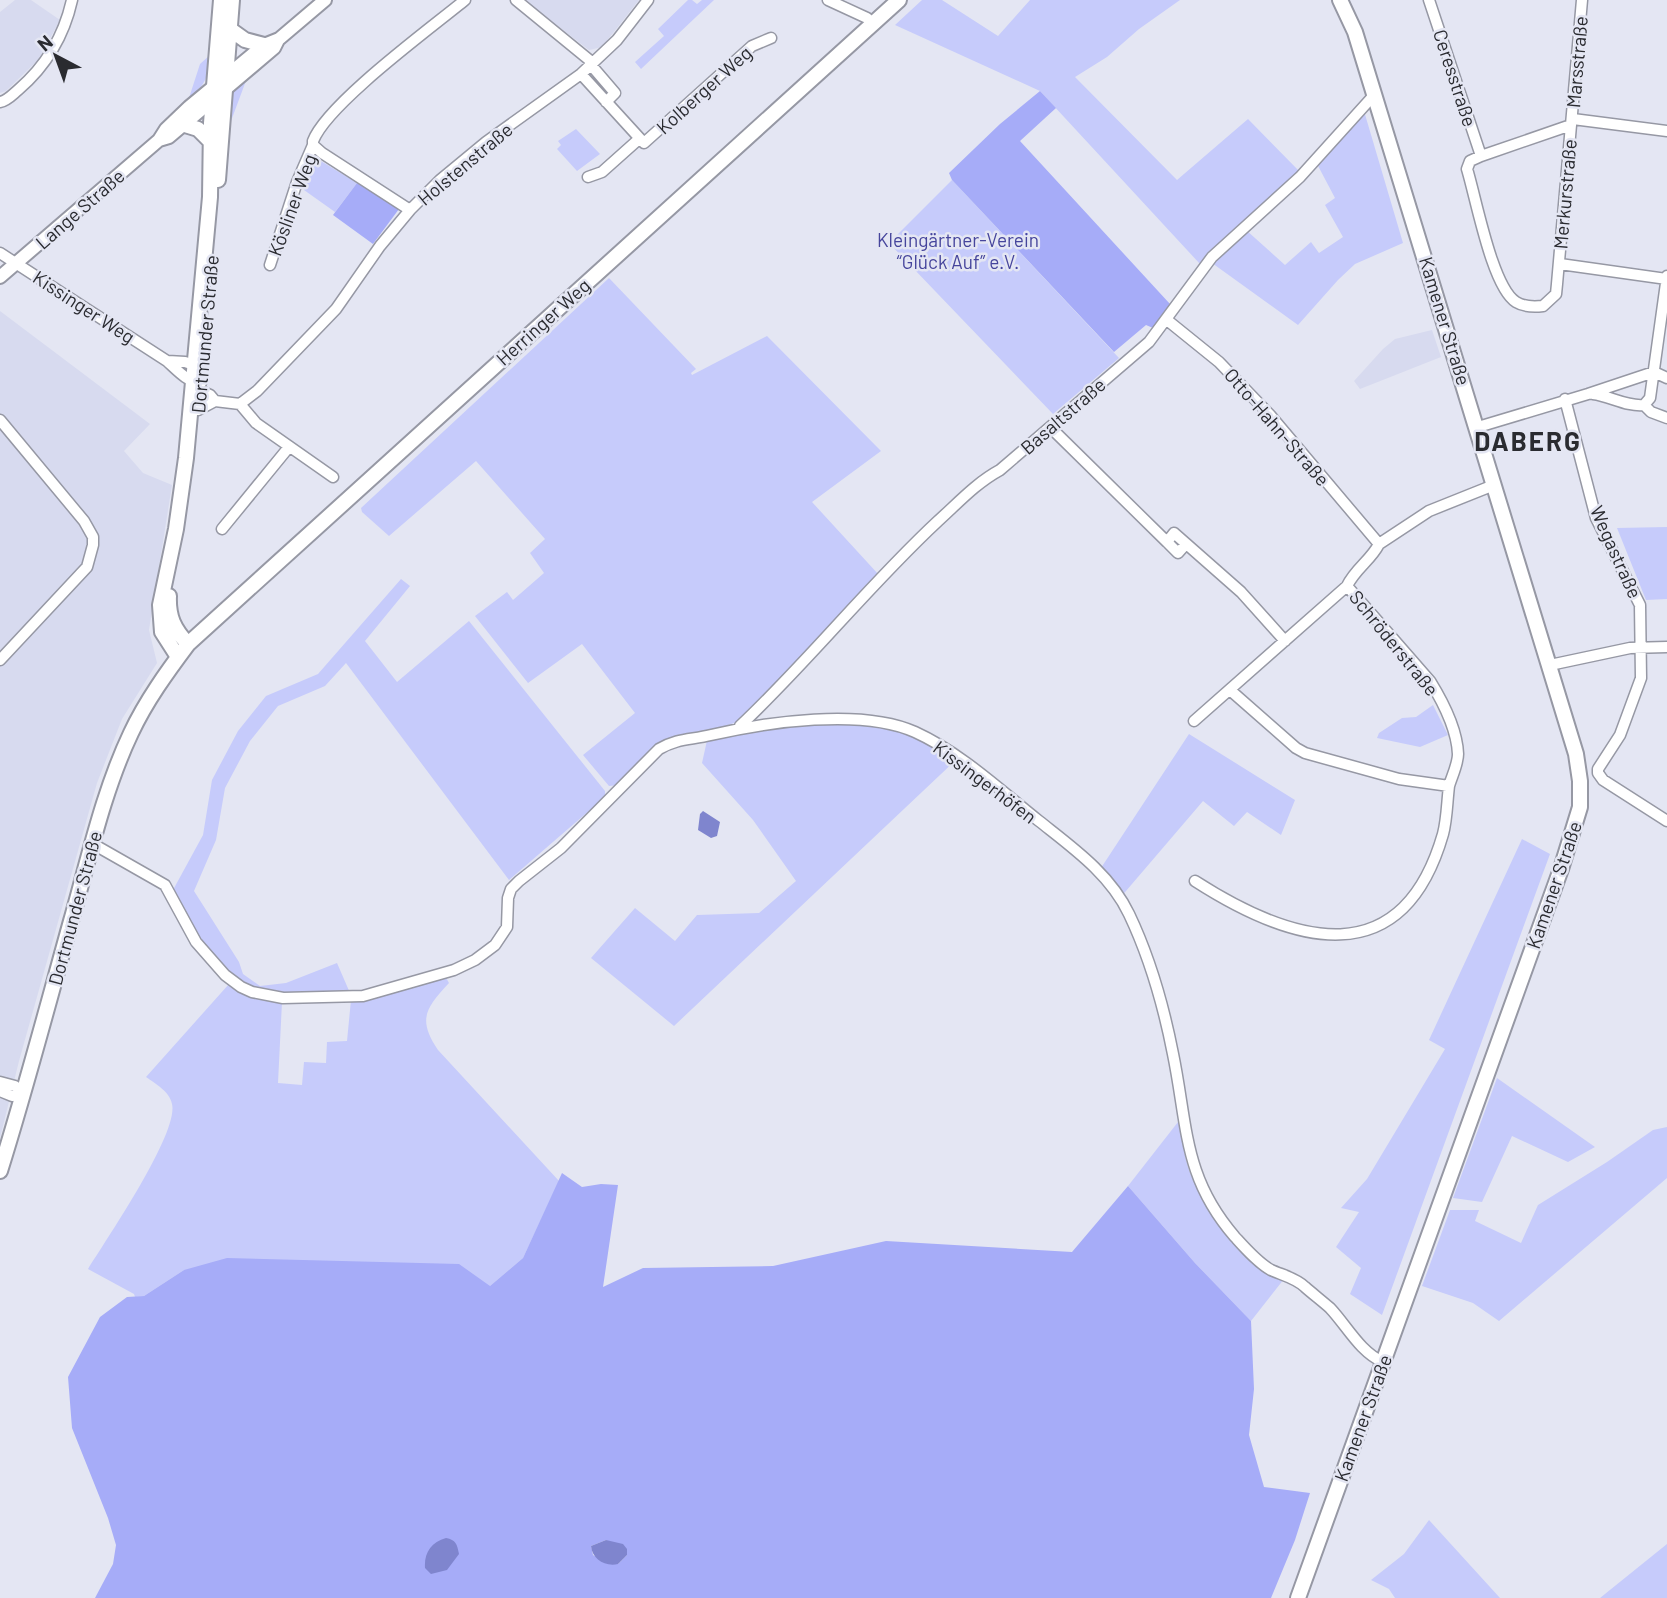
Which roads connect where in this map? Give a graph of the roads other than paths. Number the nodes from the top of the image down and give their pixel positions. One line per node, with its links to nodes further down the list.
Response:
1 (72, 0): 23 (street)
2 (221, 0): 21 (main road, Dortmunder Straße)
3 (232, 0): 15 (main road, Dortmunder Straße)
4 (325, 0): 17 (street, Lange Straße)
5 (465, 0): 31 (street, Kösliner Weg)
6 (516, 0): 19 (street)
7 (648, 0): 19 (street, Holstenstraße)
8 (828, 0): 13 (street)
9 (899, 0): 14 (main road, Herringer Weg)
10 (1340, 0): 22 (main road, Kamener Straße)
11 (1429, 0): 32 (street, Ceresstraße)
12 (1582, 0): 25 (street, Marsstraße)
13 (846, 3): 14 (street)
14 (873, 24): 64 (main road, Herringer Weg)
15 (231, 30): 18 (main road); 21 (main road, Dortmunder Straße)
16 (771, 38): 28 (street, Kolberger Weg)
17 (279, 39): 18 (street, Lange Straße); 21 (street, Lange Straße)
18 (264, 45): 21 (street, Lange Straße)
19 (592, 64): 20 (street, Holstenstraße); 24 (street, Kolberger Weg)
20 (582, 74): 24 (street, Kolberger Weg); 34 (street, Holstenstraße)
21 (220, 88): 26 (street, Lange Straße); 29 (street, Lange Straße); 30 (main road, Dortmunder Straße); 43 (main road, Dortmunder Straße)
22 (1376, 94): 41 (street, Basaltstraße); 56 (main road, Kamener Straße)
23 (0, 102)
24 (606, 102): 28 (street, Kolberger Weg)
25 (1572, 122): 27 (street); 32 (street); 37 (street, Merkurstraße)
26 (184, 125): 29 (street, Lange Straße); 30 (main road)
27 (1667, 131)
28 (639, 139): 33 (street, Kolberger Weg)
29 (159, 140): 36 (street, Lange Straße)
30 (211, 142): 43 (main road, Dortmunder Straße)
31 (313, 145): 34 (street); 38 (street, Kösliner Weg)
32 (1481, 156): 37 (street, Merkurstraße)
33 (588, 177)
34 (410, 210): 50 (street, Holstenstraße)
35 (0, 253): 36 (street, Kissinger Weg)
36 (16, 264): 39 (street, Lange Straße); 42 (street, Kissinger Weg)
37 (1560, 264): 40 (street, Merkurstraße)
38 (270, 265)
39 (0, 277)
40 (1667, 278): 44 (street)
41 (1167, 320): 55 (street, Basaltstraße); 61 (street, Otto-Hahn-Straße)
42 (167, 360): 43 (street, Kissinger Weg); 46 (street, Kissinger Weg)
43 (199, 367): 46 (main road, Dortmunder Straße)
44 (1654, 372): 45 (street); 47 (street); 51 (street)
45 (1667, 377)
46 (198, 386): 49 (street, Kissinger Weg); 52 (main road, Dortmunder Straße); 67 (main road, Dortmunder Straße)
47 (1588, 394): 48 (street); 51 (street)
48 (1565, 400): 56 (street); 66 (street, Wegastraße)
49 (215, 401): 50 (street, Kissinger Weg); 52 (street)
50 (240, 404): 57 (street)
51 (1644, 405): 53 (street)
52 (198, 410): 64 (main road, Dortmunder Straße)
53 (1667, 418)
54 (0, 421): 68 (street)
55 (1050, 427): 63 (street); 72 (street, Basaltstraße)
56 (1478, 427): 59 (main road, Kamener Straße)
57 (289, 447): 58 (street); 60 (street)
58 (333, 477)
59 (1494, 485): 61 (street); 69 (main road, Kamener Straße)
60 (222, 529)
61 (1379, 544): 62 (street)
62 (1347, 586): 63 (street); 73 (street, Schröderstraße)
63 (1285, 641): 70 (street)
64 (188, 644): 67 (main road, Dortmunder Straße)
65 (1667, 647): 66 (street)
66 (1642, 648): 69 (street); 74 (street, Wegastraße)
67 (178, 657): 75 (main road, Dortmunder Straße)
68 (0, 660)
69 (1550, 665): 81 (main road, Kamener Straße)
70 (1230, 691): 71 (street); 73 (street)
71 (1194, 721)
72 (739, 727): 75 (street, Kissingerhöfen); 81 (street, Kissingerhöfen)
73 (1449, 786): 76 (street, Schröderstraße)
74 (1667, 821)
75 (93, 844): 79 (main road, Dortmunder Straße)
76 (1195, 881)
77 (0, 1082): 79 (street)
78 (0, 1091): 79 (street)
79 (24, 1095): 80 (main road, Dortmunder Straße)
80 (0, 1171)
81 (1382, 1362): 82 (main road, Kamener Straße)
82 (1298, 1598)

